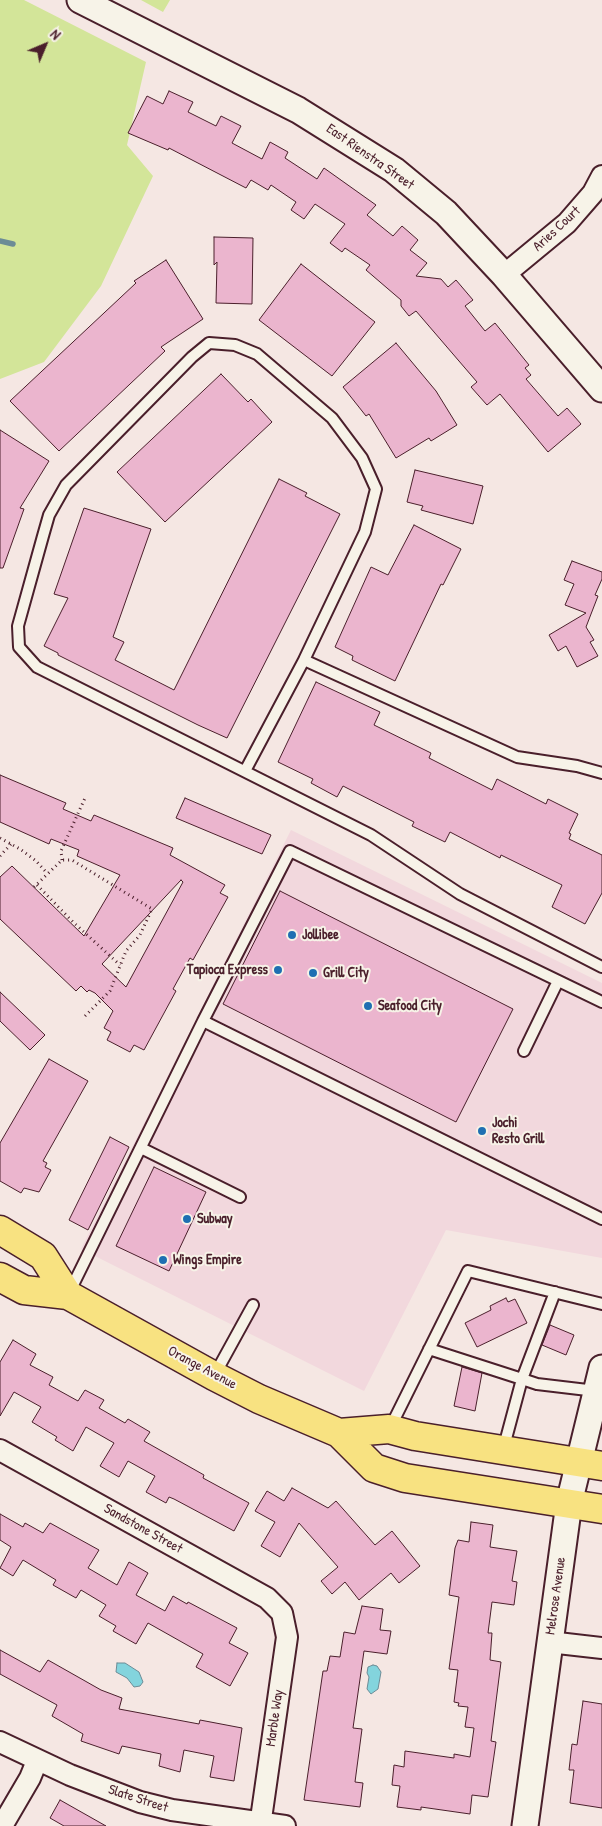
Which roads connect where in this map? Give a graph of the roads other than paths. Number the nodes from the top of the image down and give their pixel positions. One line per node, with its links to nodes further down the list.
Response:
1 (80, 0): 3 (street, East Rienstra Street)
2 (602, 176): 3 (street, Aries Court)
3 (504, 275): 4 (street, East Rienstra Street)
4 (602, 389)
5 (304, 660): 6 (lane); 6 (lane); 7 (lane)
6 (244, 770): 8 (lane)
7 (602, 773)
8 (602, 967)
9 (558, 981): 10 (lane); 11 (lane); 12 (lane)
10 (602, 1002)
11 (204, 1020): 13 (lane); 15 (lane)
12 (524, 1052)
13 (141, 1148): 14 (lane); 19 (lane)
14 (240, 1197)
15 (602, 1219)
16 (0, 1230): 19 (main road, Orange Avenue)
17 (0, 1277): 19 (main road, Orange Avenue)
18 (555, 1292): 20 (lane); 22 (lane); 24 (lane)
19 (68, 1295): 23 (main road, Orange Avenue)
20 (602, 1304)
21 (253, 1305): 23 (lane)
22 (429, 1349): 24 (lane); 26 (lane)
23 (214, 1376): 27 (main road, Orange Avenue)
24 (522, 1379): 25 (lane); 29 (lane)
25 (598, 1391): 30 (street, Melrose Avenue)
26 (389, 1429): 27 (main road, Orange Avenue); 29 (main road, Orange Avenue)
27 (339, 1433): 31 (main road, Orange Avenue)
28 (0, 1450): 33 (street, Sandstone Street)
29 (502, 1450): 30 (main road, Orange Avenue)
30 (590, 1464): 31 (street, Melrose Avenue)
31 (569, 1503): 32 (main road, Orange Avenue); 34 (street, Melrose Avenue)
32 (602, 1508)
33 (282, 1612): 38 (street, Marble Way)
34 (549, 1642): 35 (street); 41 (street, Melrose Avenue)
35 (602, 1648)
36 (0, 1742): 37 (street, Slate Street)
37 (37, 1761): 38 (street, Slate Street); 39 (street)
38 (260, 1824): 40 (street, Slate Street)
39 (2, 1826)
40 (285, 1826)
41 (525, 1826)

